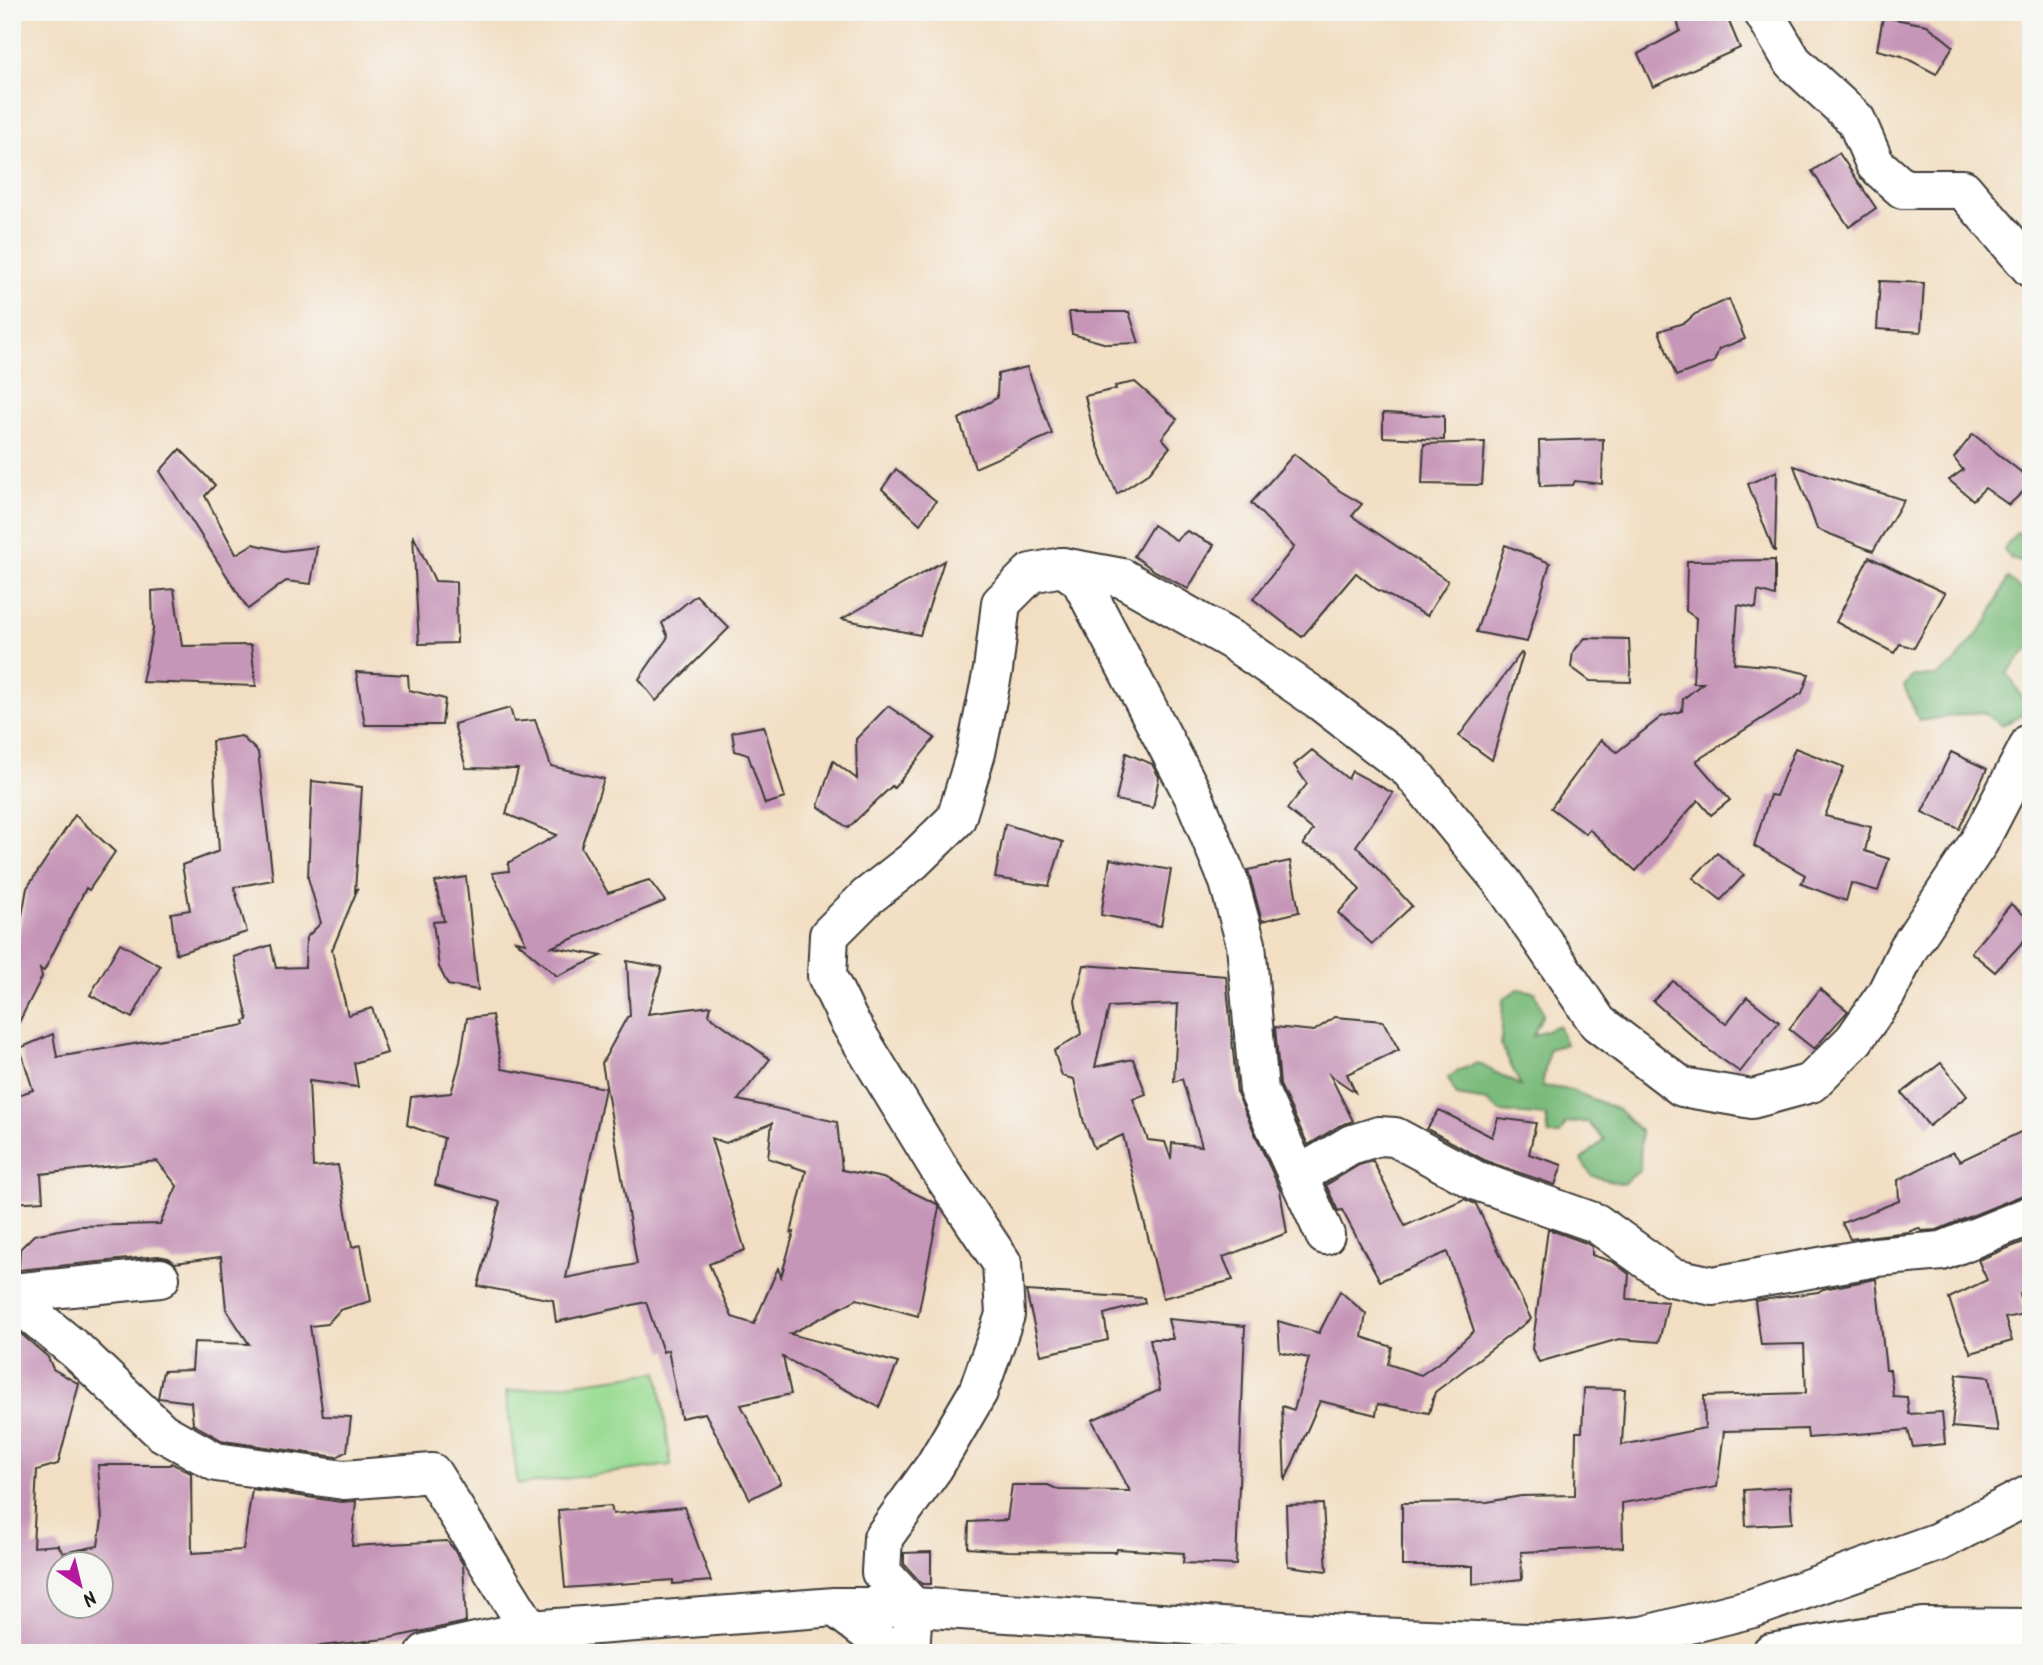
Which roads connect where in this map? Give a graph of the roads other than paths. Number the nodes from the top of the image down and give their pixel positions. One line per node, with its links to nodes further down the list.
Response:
1 (1763, 12): 2 (street)
2 (2031, 268)
3 (1062, 567): 4 (street); 5 (street); 12 (street)
4 (2031, 742)
5 (1298, 1176): 6 (street); 7 (street)
6 (2031, 1215)
7 (1325, 1235)
8 (160, 1278): 9 (street)
9 (12, 1295): 14 (street)
10 (2031, 1494): 12 (street)
11 (835, 1607): 12 (street); 14 (street); 16 (street)
12 (913, 1607): 17 (street)
13 (2031, 1628): 18 (street)
14 (530, 1630): 15 (street)
15 (426, 1653)
16 (895, 1653)
17 (910, 1653)
18 (1771, 1653)

